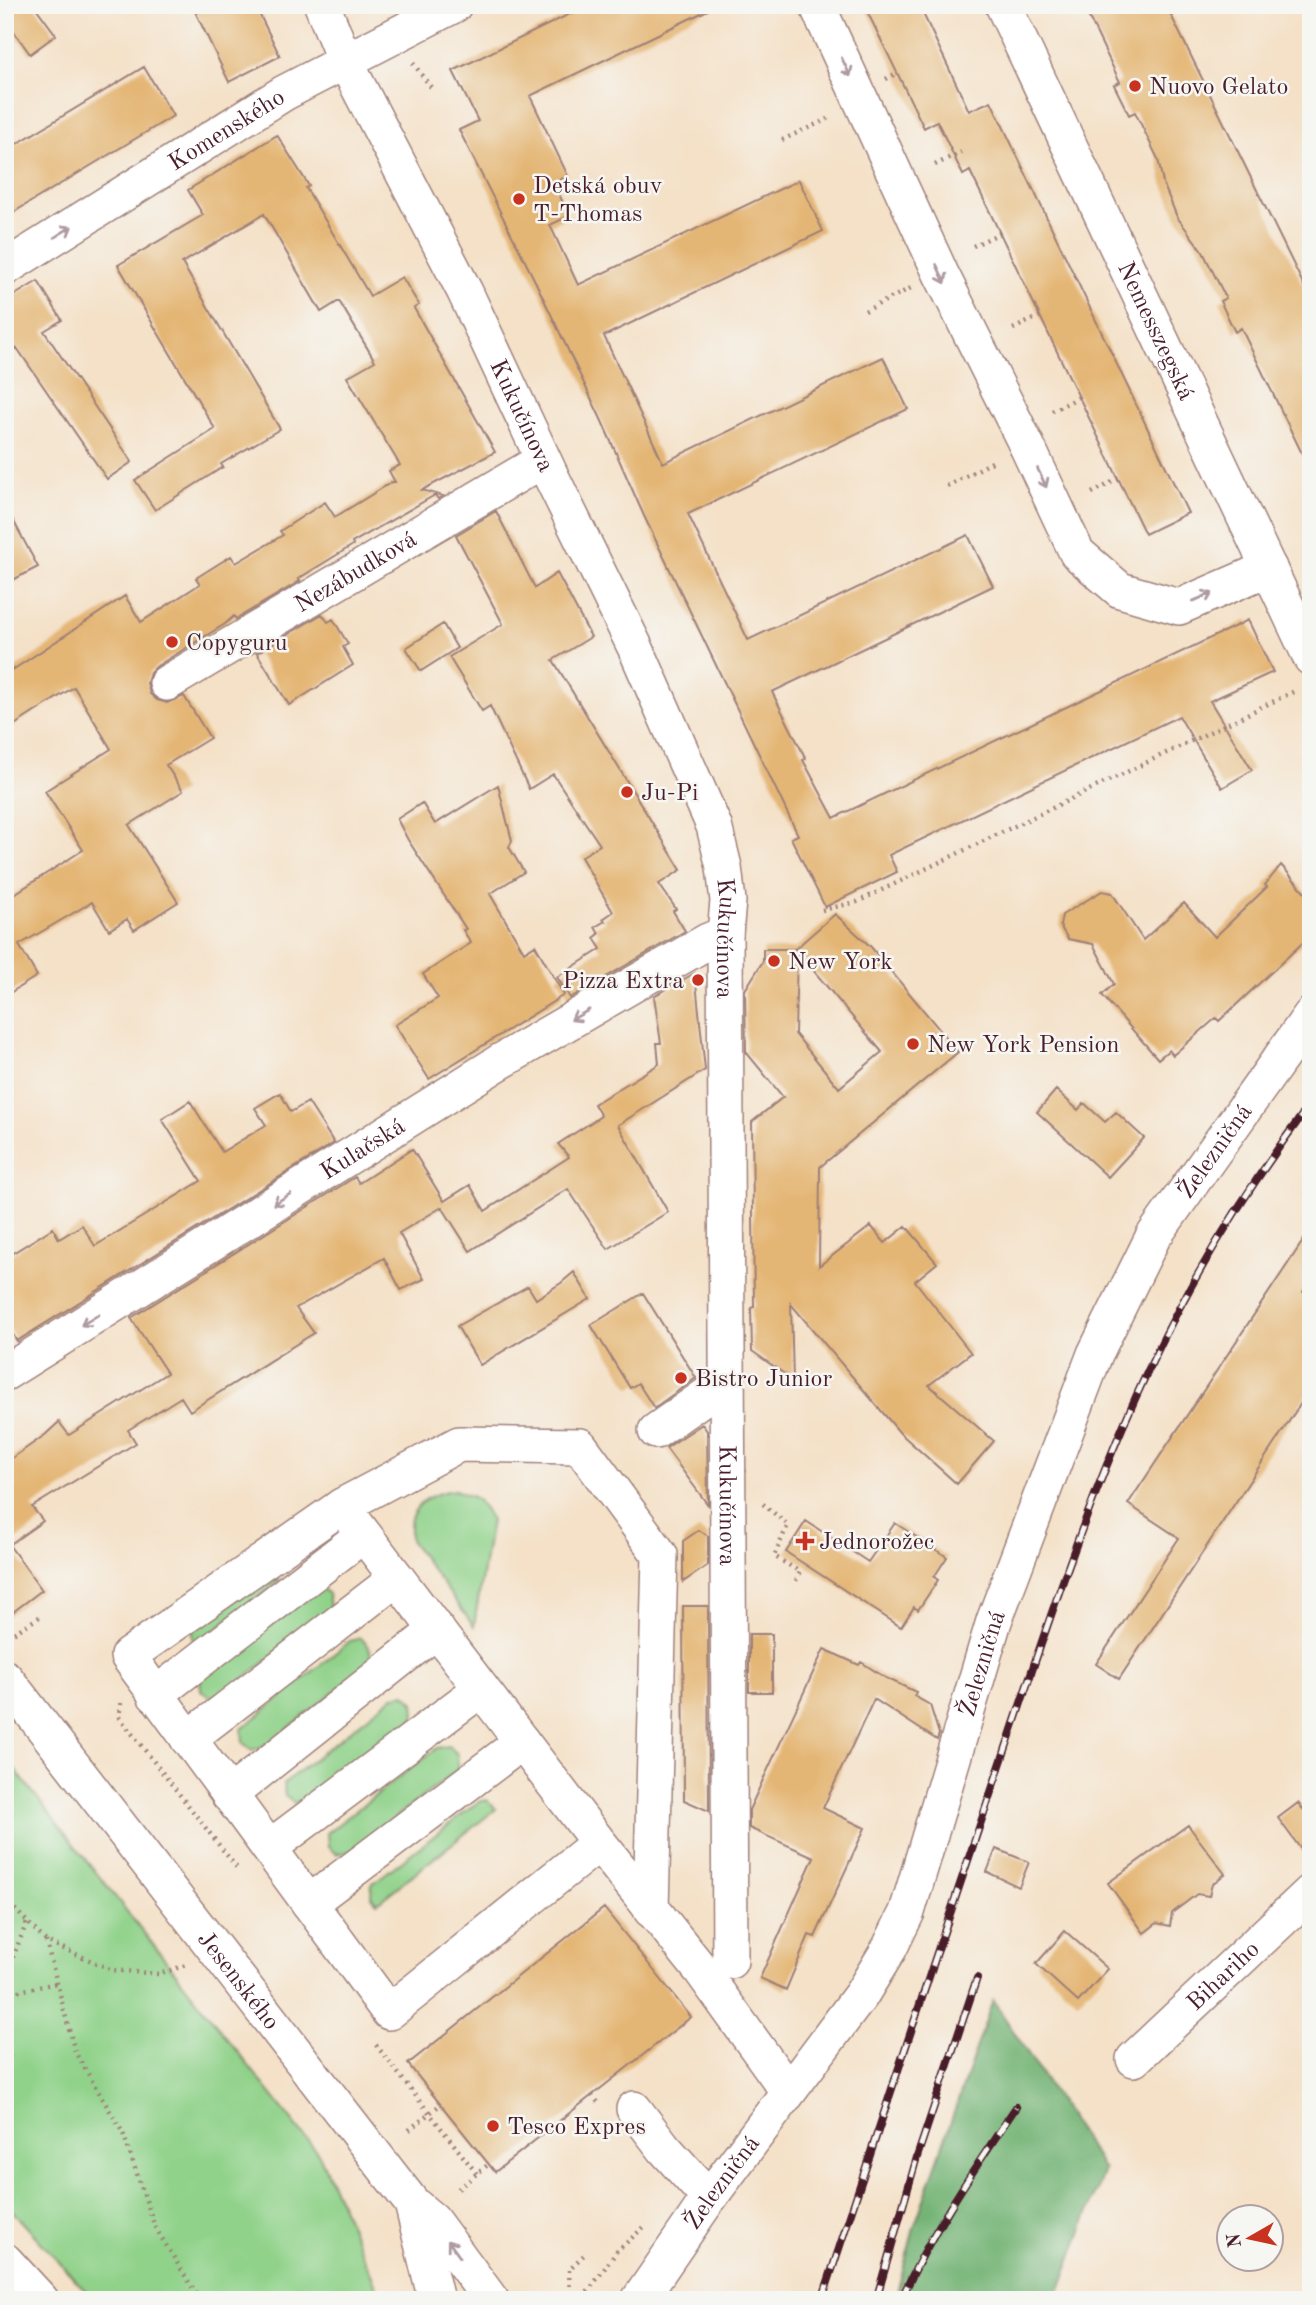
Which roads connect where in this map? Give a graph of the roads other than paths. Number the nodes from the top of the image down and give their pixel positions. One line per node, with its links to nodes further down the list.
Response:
1 (322, 5): 5 (street, Kukučínova)
2 (454, 5): 5 (street, Komenského)
3 (817, 5): 8 (street, one-way to 8)
4 (1003, 5): 8 (street, Nemesszegská)
5 (345, 61): 6 (street, Komenského, one-way to 5); 7 (street, Kukučínova)
6 (5, 268)
7 (543, 460): 10 (street, Nezábudková); 11 (street, Kukučínova)
8 (1269, 568): 9 (street, Nemesszegská)
9 (1304, 674)
10 (167, 683)
11 (725, 934): 13 (street, Kulačská, one-way to 13); 14 (street, Kukučínova)
12 (1311, 1016): 33 (street, Železničná)
13 (5, 1373)
14 (727, 1381): 15 (street); 31 (street, Kukučínova)
15 (656, 1431)
16 (342, 1506): 17 (street); 22 (street); 30 (street)
17 (363, 1535): 18 (street); 22 (street)
18 (397, 1578): 19 (street); 23 (street)
19 (437, 1630): 21 (street); 25 (street)
20 (5, 1678): 36 (street, Jesenského)
21 (481, 1689): 24 (street); 27 (street)
22 (155, 1695): 23 (street)
23 (188, 1739): 25 (street)
24 (522, 1742): 26 (street); 29 (street)
25 (229, 1795): 27 (street)
26 (599, 1843): 29 (street); 30 (street)
27 (269, 1848): 29 (street)
28 (1311, 1892): 32 (street, Bihariho)
29 (309, 1903)
30 (651, 1910): 33 (street)
31 (730, 1961)
32 (1134, 2059)
33 (788, 2091): 35 (street, Železničná)
34 (621, 2112): 35 (street)
35 (709, 2197): 41 (street, Železničná)
36 (412, 2203): 39 (street, Jesenského); 40 (street, one-way to 36)
37 (5, 2261): 38 (street)
38 (40, 2300)
39 (436, 2300)
40 (491, 2300)
41 (639, 2300)

